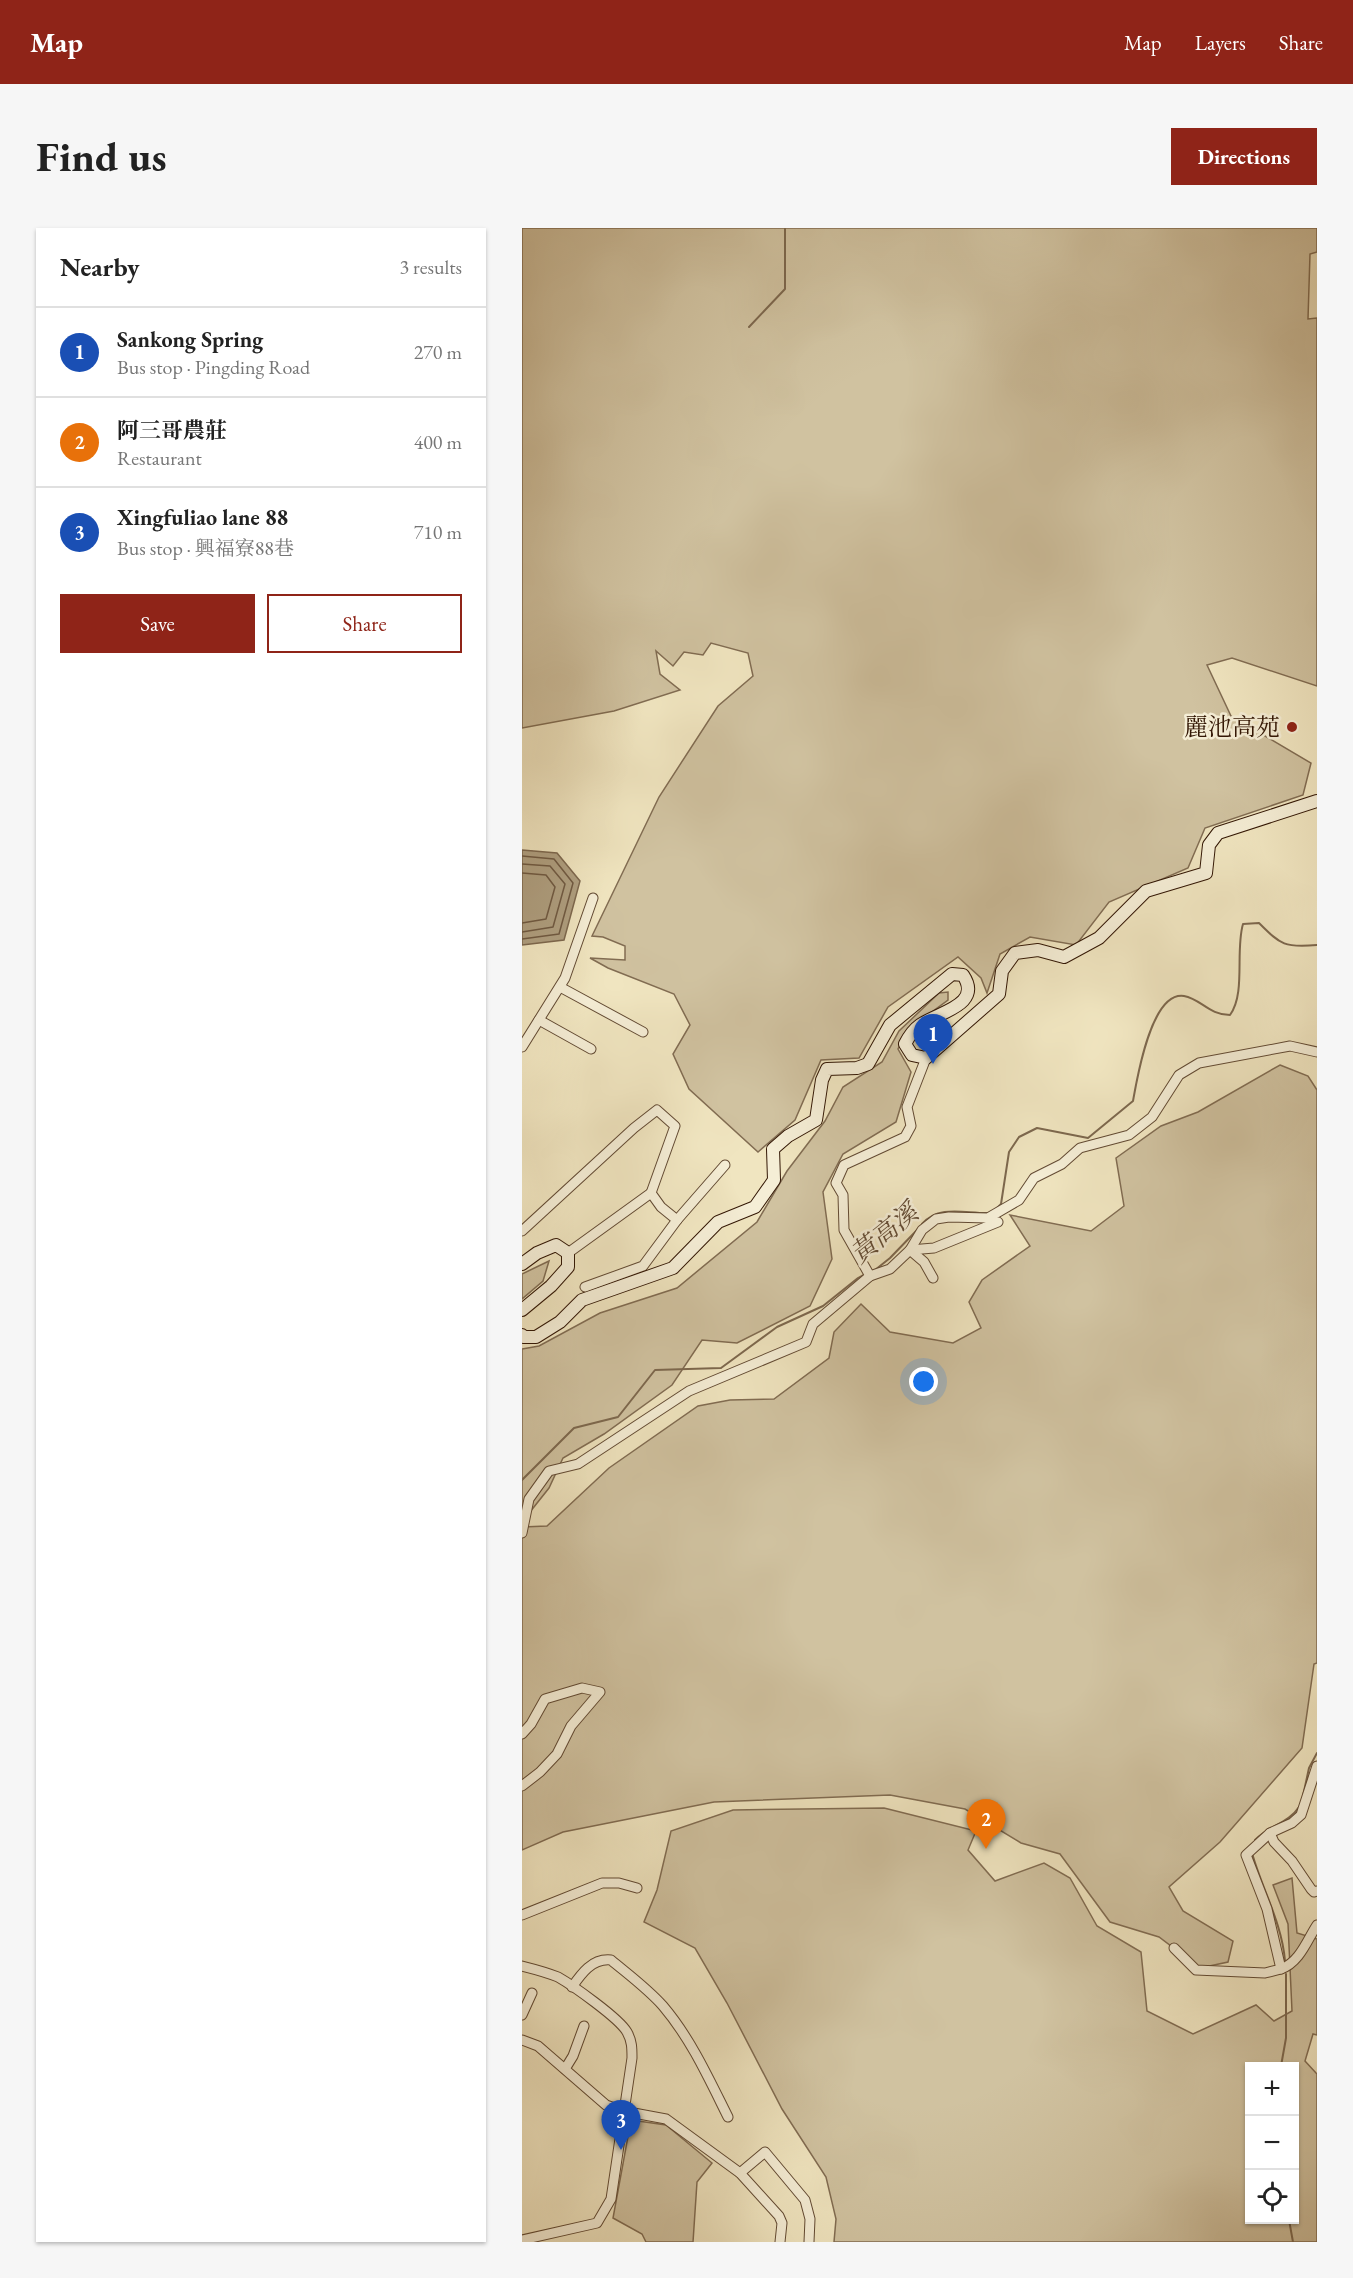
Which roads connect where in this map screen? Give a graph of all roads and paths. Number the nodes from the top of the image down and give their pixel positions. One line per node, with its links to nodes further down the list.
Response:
1 (1317, 801): 9 (street)
2 (593, 898): 3 (street)
3 (560, 987): 4 (street); 5 (street)
4 (539, 1020): 6 (street); 7 (street)
5 (643, 1032)
6 (522, 1047)
7 (591, 1049)
8 (1317, 1052): 15 (street)
9 (926, 1058): 18 (street); 22 (street)
10 (725, 1165): 12 (street)
11 (651, 1193): 12 (street); 14 (street); 16 (street)
12 (677, 1220): 20 (street)
13 (998, 1222): 15 (street)
14 (522, 1231)
15 (910, 1250): 18 (street); 19 (street)
16 (568, 1253): 17 (street); 21 (street)
17 (522, 1264)
18 (870, 1276): 23 (street)
19 (933, 1278)
20 (585, 1287)
21 (522, 1310)
22 (522, 1335)
23 (522, 1533)
24 (522, 1734): 26 (street)
25 (1317, 1767): 27 (street)
26 (522, 1786)
27 (1270, 1833): 29 (street); 34 (street)
28 (637, 1888): 30 (street)
29 (1317, 1891)
30 (522, 1915)
31 (1317, 1925): 34 (street)
32 (1174, 1948): 34 (street)
33 (522, 1966): 35 (street)
34 (1281, 1969)
35 (572, 1987): 41 (street); 42 (street)
36 (532, 1993): 37 (street)
37 (522, 2015)
38 (584, 2026): 40 (street)
39 (522, 2040): 40 (street)
40 (565, 2069): 41 (street)
41 (623, 2111): 43 (street); 44 (street)
42 (728, 2117)
43 (740, 2174): 45 (street); 46 (street)
44 (522, 2240)
45 (780, 2242)
46 (809, 2242)

